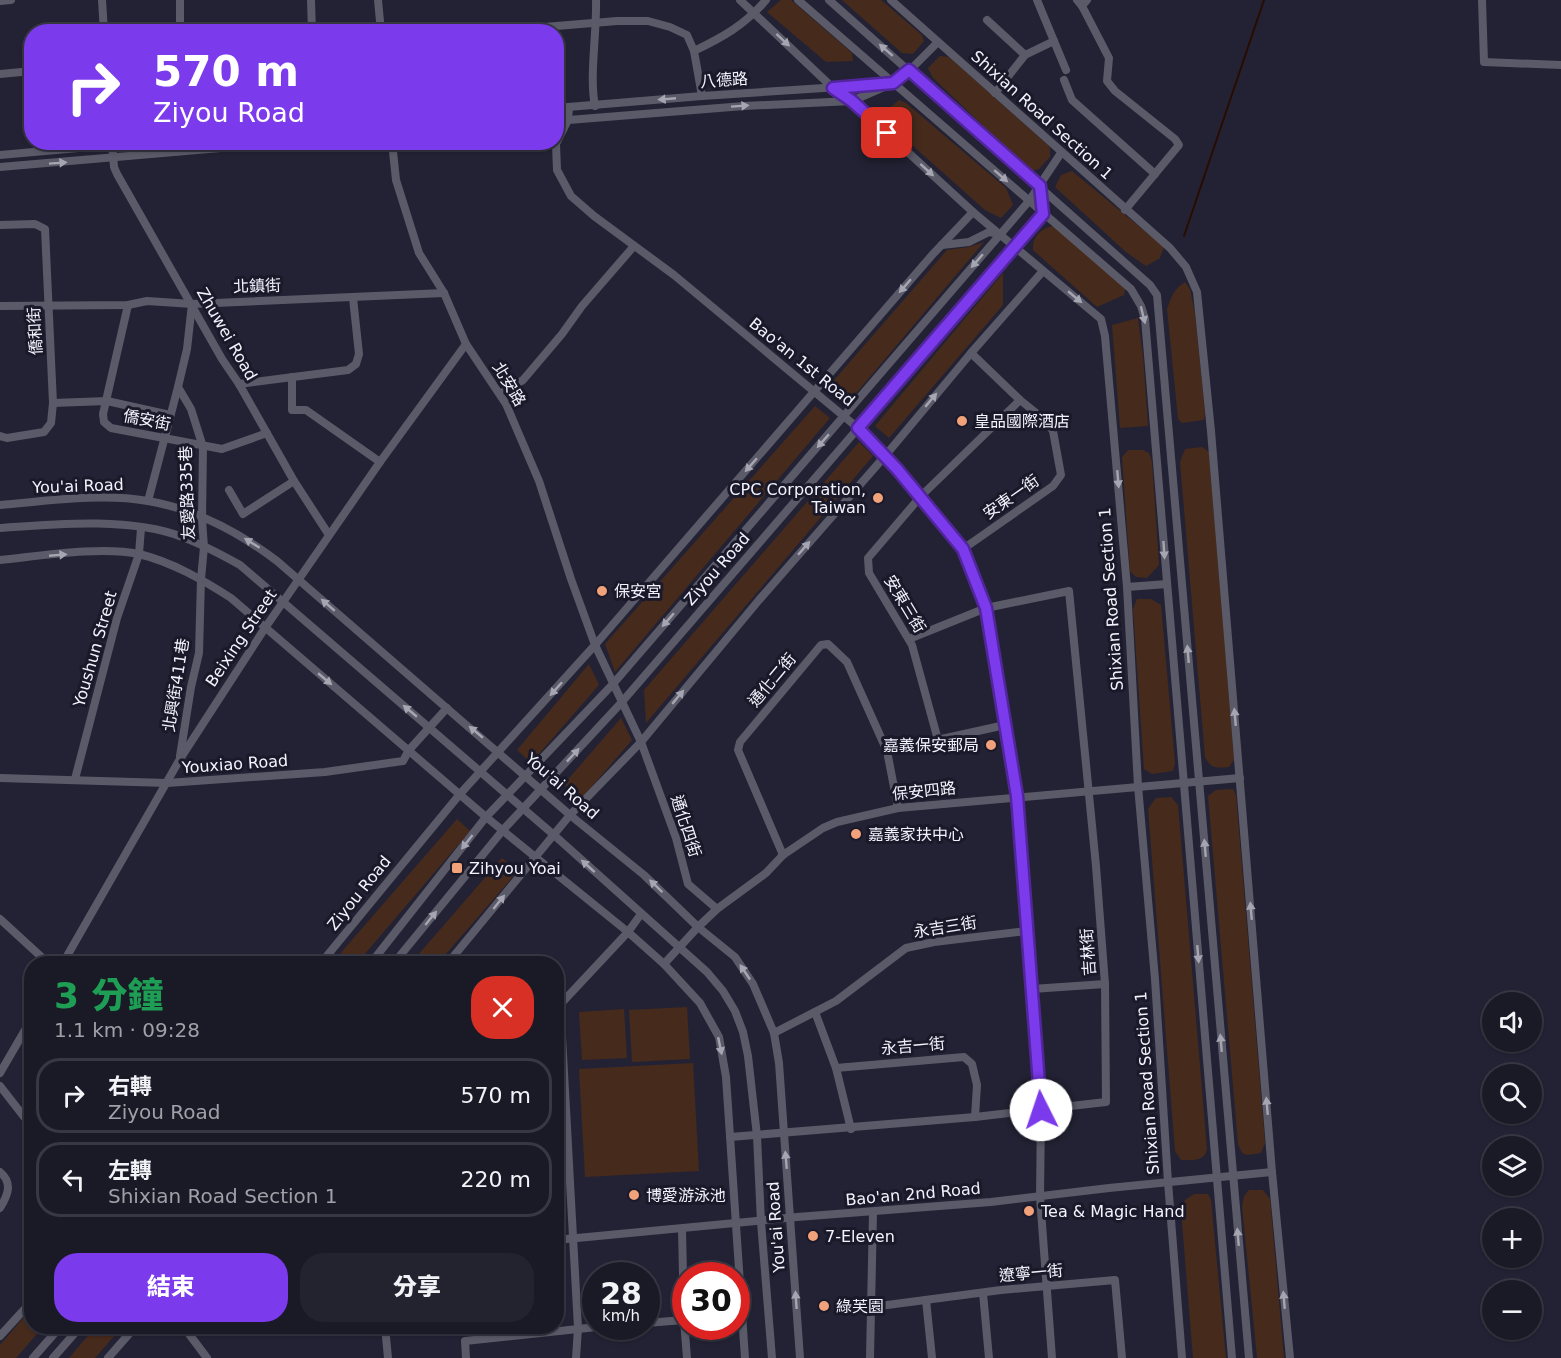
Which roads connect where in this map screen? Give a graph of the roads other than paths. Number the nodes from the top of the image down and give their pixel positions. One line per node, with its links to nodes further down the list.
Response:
1 (11, 0): 14 (street)
2 (102, 0): 18 (street)
3 (180, 0): 19 (street)
4 (311, 0): 20 (street)
5 (378, 0): 21 (street)
6 (596, 0): 22 (street)
7 (740, 0): 16 (street, Shixian Road Section 1)
8 (766, 0): 16 (street)
9 (798, 0): 34 (street)
10 (829, 0): 29 (street, one-way to 10)
11 (891, 0): 25 (street, Shixian Road Section 1)
12 (1037, 0): 24 (street)
13 (1482, 0): 28 (street)
14 (0, 1)
15 (1082, 2): 54 (street)
16 (755, 14): 26 (street); 35 (street, Shixian Road Section 1, one-way to 35)
17 (987, 20): 27 (street)
18 (104, 24)
19 (180, 24)
20 (312, 24)
21 (380, 24)
22 (597, 24): 23 (street); 26 (street); 39 (street)
23 (564, 26)
24 (1054, 41): 27 (street); 30 (street)
25 (938, 42): 29 (street); 36 (street, Shixian Road Section 1)
26 (694, 51): 37 (street)
27 (1025, 55): 36 (street)
28 (1561, 65)
29 (909, 70): 34 (street); 55 (street)
30 (1066, 70)
31 (24, 72): 32 (street)
32 (0, 74)
33 (1064, 80): 54 (street)
34 (893, 83): 35 (street, 八德路); 38 (street); 56 (street, one-way to 56)
35 (833, 88): 37 (street, 八德路); 38 (street, Shixian Road Section 1)
36 (995, 93): 50 (street, Shixian Road Section 1)
37 (702, 96): 39 (street, 八德路, one-way to 39)
38 (852, 101): 43 (street, 八德路, one-way to 38); 58 (street, Shixian Road Section 1, one-way to 58)
39 (595, 106): 41 (street, 八德路)
40 (564, 108): 41 (street, 八德路)
41 (569, 108): 43 (street, Bao'an 1st Road)
42 (564, 120): 43 (street, 八德路)
43 (568, 120): 44 (street, Bao'an 1st Road)
44 (564, 128)
45 (51, 150): 51 (street)
46 (113, 150): 52 (street, Zhuwei Road)
47 (203, 150): 52 (street)
48 (393, 150): 66 (street, 北安路)
49 (556, 150): 63 (street, Bao'an 1st Road)
50 (1061, 153): 55 (street, Ziyou Road); 57 (street, Shixian Road Section 1)
51 (0, 155)
52 (114, 158): 53 (street, one-way to 52); 69 (street, Zhuwei Road)
53 (0, 167)
54 (1155, 174): 57 (street)
55 (1040, 186): 56 (street, Ziyou Road); 59 (street); 129 (street, one-way to 55)
56 (1029, 201): 59 (street); 61 (street, Ziyou Road)
57 (1125, 210): 126 (street, Shixian Road Section 1, one-way to 57)
58 (973, 212): 61 (street, Shixian Road Section 1); 62 (street, Ziyou Road)
59 (1043, 214): 64 (street, Ziyou Road); 106 (street, one-way to 106)
60 (0, 225): 68 (street, 僑和街)
61 (1000, 234): 62 (street); 64 (street, Shixian Road Section 1); 83 (street, Ziyou Road, one-way to 83)
62 (942, 245): 77 (street, Ziyou Road, one-way to 77)
63 (634, 246): 77 (street, Bao'an 1st Road); 78 (street)
64 (1016, 246): 65 (street, Shixian Road Section 1); 84 (street, Ziyou Road)
65 (1043, 271): 73 (street); 107 (street, Shixian Road Section 1, one-way to 107)
66 (444, 293): 67 (street, 北鎮街); 72 (street, 北安路)
67 (353, 298): 69 (street, 北鎮街); 74 (street)
68 (48, 304): 70 (street, 北鎮街); 71 (street, 北鎮街); 81 (street, 僑和街)
69 (192, 304): 70 (street, 北鎮街); 75 (street, Zhuwei Road); 76 (street)
70 (128, 305): 80 (street, 僑安街)
71 (0, 306)
72 (466, 344): 78 (street, 北安路); 90 (street, Beixing Street)
73 (971, 353): 79 (street, 安東一街); 89 (street, one-way to 73)
74 (292, 377): 75 (street); 90 (street)
75 (239, 384): 85 (street, Zhuwei Road)
76 (178, 387): 82 (street); 88 (street, 友愛路335巷)
77 (815, 391): 83 (street, Bao'an 1st Road); 112 (street, Ziyou Road, one-way to 112)
78 (500, 394): 112 (street, 北安路)
79 (1020, 400): 93 (street, 安東三街); 101 (street, 安東一街)
80 (107, 401): 81 (street); 82 (street); 87 (street, 僑安街)
81 (53, 403): 86 (street, 僑和街)
82 (170, 415): 87 (street)
83 (844, 415): 84 (street, Bao'an 1st Road); 113 (street, Ziyou Road, one-way to 113)
84 (858, 428): 89 (street, Bao'an 1st Road); 114 (street, Ziyou Road)
85 (267, 433): 88 (street, 僑安街); 91 (street, Zhuwei Road)
86 (0, 436)
87 (164, 438): 88 (street, 僑安街); 94 (street)
88 (203, 447): 96 (street, 友愛路335巷)
89 (885, 456): 93 (street, Bao'an 1st Road); 119 (street, one-way to 89)
90 (380, 462): 99 (street, Beixing Street)
91 (294, 481): 92 (street); 99 (street, Zhuwei Road)
92 (230, 490)
93 (921, 496): 101 (street, Bao'an 1st Road); 111 (street, 安東三街)
94 (148, 501): 95 (street, You'ai Road); 96 (street, You'ai Road)
95 (0, 505)
96 (202, 519): 100 (street, 友愛路335巷); 105 (street, You'ai Road, one-way to 96)
97 (0, 528): 98 (street, You'ai Road)
98 (141, 528): 100 (street, You'ai Road); 102 (street, Youshun Street)
99 (329, 536): 105 (street, Beixing Street)
100 (204, 548): 104 (street, 友愛路335巷); 108 (street, You'ai Road)
101 (963, 549): 109 (street, Bao'an 1st Road)
102 (139, 554): 103 (street, one-way to 102); 104 (street); 128 (street, Youshun Street)
103 (0, 560)
104 (201, 579): 110 (street); 123 (street, 北興街411巷)
105 (298, 580): 108 (street, Beixing Street); 115 (street, You'ai Road, one-way to 105)
106 (1167, 584): 107 (street); 130 (street)
107 (1127, 587): 132 (street, Shixian Road Section 1)
108 (282, 602): 110 (street, Beixing Street); 117 (street, You'ai Road, one-way to 108)
109 (986, 608): 111 (street, 吉林街); 116 (street, Bao'an 1st Road); 134 (street, 吉林街)
110 (265, 628): 120 (street, one-way to 120); 123 (street, Beixing Street)
111 (909, 639): 118 (street, 安東三街)
112 (595, 645): 113 (street, 北安路); 122 (street, Ziyou Road, one-way to 122)
113 (613, 684): 114 (street, 北安路); 125 (street, Ziyou Road)
114 (621, 703): 119 (street, 通化四街); 133 (street, Ziyou Road, one-way to 114)
115 (447, 708): 117 (street, Youxiao Road); 122 (street, You'ai Road, one-way to 115)
116 (1005, 725): 118 (street); 137 (street, Bao'an 1st Road)
117 (430, 728): 120 (street, Youxiao Road); 124 (street, You'ai Road)
118 (938, 740): 121 (street)
119 (640, 742): 140 (street); 146 (street, 通化四街)
120 (409, 750): 131 (street, Youxiao Road); 135 (street)
121 (887, 751): 138 (street); 144 (street, 通化二街)
122 (499, 752): 124 (street, Ziyou Road); 125 (street, You'ai Road)
123 (180, 759): 131 (street, Beixing Street)
124 (480, 771): 135 (street, Ziyou Road); 136 (street, You'ai Road)
125 (527, 775): 133 (street, You'ai Road); 136 (street, Ziyou Road)
126 (1240, 777): 129 (street, 保安四路); 178 (street, Shixian Road Section 1, one-way to 126)
127 (0, 778): 128 (street, Youxiao Road)
128 (75, 779): 131 (street, Youxiao Road)
129 (1199, 781): 130 (street, 保安四路); 179 (street, one-way to 129)
130 (1184, 782): 132 (street, 保安四路); 180 (street, one-way to 180)
131 (167, 783): 154 (street, Beixing Street)
132 (1138, 786): 134 (street, 保安四路); 181 (street, Shixian Road Section 1)
133 (542, 789): 139 (street, Ziyou Road); 140 (street, You'ai Road)
134 (1089, 790): 137 (street, 保安四路); 160 (street, 吉林街)
135 (460, 794): 141 (street); 155 (street, Ziyou Road)
136 (508, 796): 139 (street, You'ai Road); 141 (street, Ziyou Road)
137 (1017, 796): 138 (street, 保安四路); 150 (street, Bao'an 1st Road)
138 (898, 808): 144 (street, 保安四路)
139 (522, 809): 142 (street, Ziyou Road); 143 (street, You'ai Road)
140 (570, 815): 143 (street); 149 (street, You'ai Road, one-way to 140)
141 (486, 818): 142 (street); 156 (street, Ziyou Road, one-way to 156)
142 (503, 830): 145 (street); 157 (street, Ziyou Road, one-way to 142)
143 (554, 835): 145 (street); 147 (street, You'ai Road, one-way to 143)
144 (783, 855): 146 (street, 保安四路)
145 (536, 856): 151 (street); 158 (street, one-way to 145)
146 (717, 909): 149 (street, 保安四路)
147 (641, 914): 151 (street); 152 (street, You'ai Road)
148 (0, 919): 153 (street)
149 (698, 927): 152 (street, 保安四路); 165 (street, You'ai Road, one-way to 149)
150 (1027, 931): 161 (street, Bao'an 1st Road); 163 (street, 永吉三街)
151 (628, 932): 159 (street); 162 (street)
152 (679, 947): 159 (street, 保安四路); 174 (street, You'ai Road)
153 (40, 956)
154 (67, 956)
155 (327, 956)
156 (377, 956)
157 (400, 956)
158 (454, 956)
159 (664, 964): 175 (street, one-way to 175)
160 (1106, 984): 161 (street); 169 (street, 吉林街)
161 (1032, 989): 169 (street, Bao'an 1st Road)
162 (564, 1000)
163 (815, 1012): 165 (street, 永吉三街); 166 (street)
164 (24, 1032): 167 (street)
165 (774, 1033): 173 (street, You'ai Road)
166 (836, 1068): 171 (street, 永吉一街); 172 (street)
167 (0, 1073)
168 (0, 1086): 170 (street)
169 (1041, 1110): 171 (street, 吉林街); 182 (street, Bao'an 1st Road)
170 (24, 1117)
171 (975, 1118): 172 (street, 吉林街)
172 (851, 1129): 173 (street, 吉林街)
173 (784, 1134): 174 (street, 吉林街); 185 (street, You'ai Road, one-way to 173)
174 (757, 1136): 175 (street, 吉林街); 186 (street, You'ai Road)
175 (730, 1137): 187 (street)
176 (564, 1143): 189 (street)
177 (0, 1172): 183 (street)
178 (1272, 1172): 179 (street, Bao'an 2nd Road); 227 (street, Shixian Road Section 1, one-way to 178)
179 (1232, 1176): 180 (street, Bao'an 2nd Road); 226 (street, one-way to 179)
180 (1217, 1177): 181 (street, Bao'an 2nd Road); 225 (street)
181 (1168, 1182): 182 (street, Bao'an 2nd Road); 224 (street, Shixian Road Section 1)
182 (1040, 1197): 184 (street, Bao'an 2nd Road); 192 (street, Bao'an 1st Road)
183 (0, 1208)
184 (873, 1212): 185 (street, Bao'an 2nd Road); 195 (street)
185 (790, 1218): 186 (street, Bao'an 2nd Road); 218 (street, You'ai Road, one-way to 185)
186 (761, 1222): 187 (street, Bao'an 2nd Road); 217 (street, You'ai Road)
187 (735, 1224): 188 (street, Bao'an 2nd Road); 216 (street)
188 (682, 1229): 189 (street, Bao'an 2nd Road); 191 (street)
189 (572, 1238): 190 (street, Bao'an 2nd Road); 197 (street)
190 (564, 1239)
191 (683, 1262)
192 (1046, 1287): 193 (street, 遼寧一街); 222 (street, Bao'an 1st Road); 223 (street, 遼寧一街)
193 (984, 1293): 194 (street, 遼寧一街); 221 (street)
194 (926, 1300): 195 (street, 遼寧一街); 220 (street)
195 (872, 1306): 219 (street)
196 (24, 1310): 206 (street)
197 (578, 1328): 198 (street); 199 (street); 214 (street)
198 (582, 1328)
199 (564, 1330)
200 (54, 1334): 208 (street)
201 (74, 1334): 209 (street)
202 (129, 1334): 210 (street)
203 (189, 1334): 211 (street)
204 (386, 1334): 212 (street)
205 (526, 1334): 213 (street)
206 (0, 1336)
207 (686, 1340): 215 (street)
208 (33, 1358)
209 (53, 1358)
210 (108, 1358)
211 (207, 1358)
212 (388, 1358)
213 (466, 1358)
214 (576, 1358)
215 (687, 1358)
216 (745, 1358)
217 (772, 1358)
218 (800, 1358)
219 (870, 1358)
220 (932, 1358)
221 (990, 1358)
222 (1052, 1358)
223 (1122, 1358)
224 (1182, 1358)
225 (1232, 1358)
226 (1249, 1358)
227 (1290, 1358)

